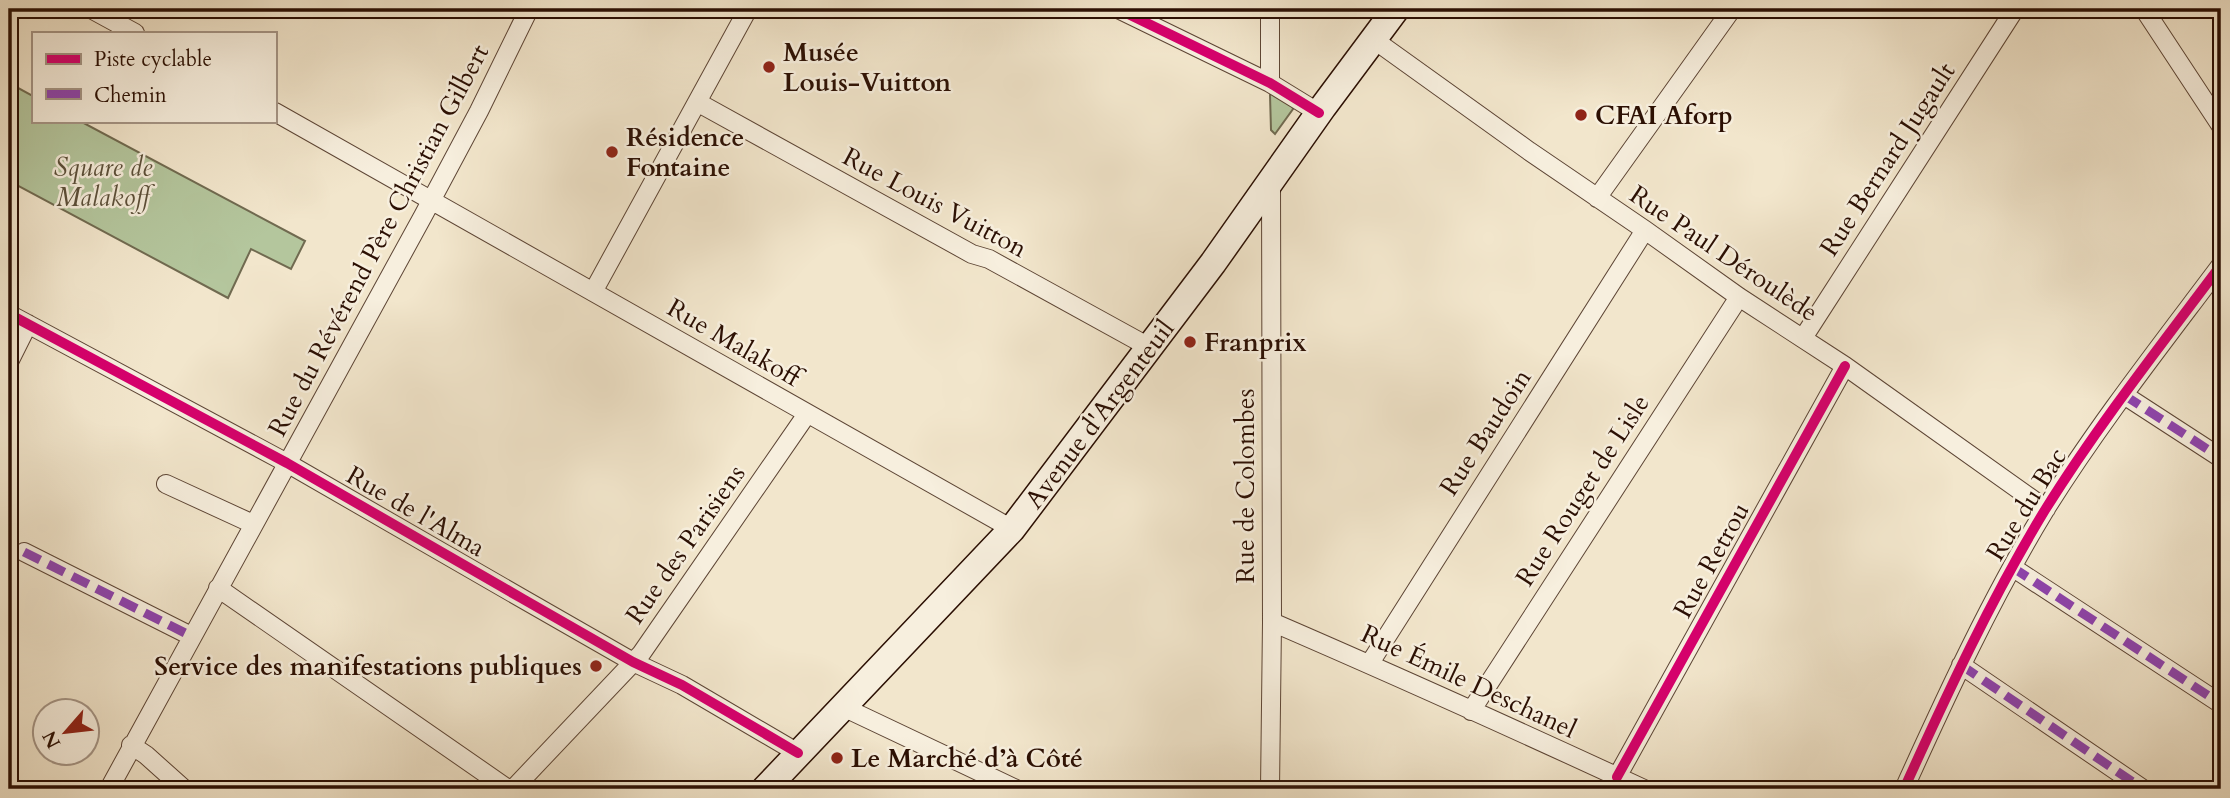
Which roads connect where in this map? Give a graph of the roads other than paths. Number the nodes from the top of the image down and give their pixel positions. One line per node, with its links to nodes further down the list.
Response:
1 (91, 9): 10 (street)
2 (529, 9): 19 (street, Rue du Révérend Père Christian Gilbert)
3 (748, 9): 13 (street)
4 (1118, 9): 12 (street)
5 (1270, 9): 12 (street)
6 (1396, 9): 11 (main road, Avenue d'Argenteuil)
7 (1732, 9): 18 (street)
8 (2015, 9): 26 (street, Rue Bernard Jugault)
9 (2144, 9): 16 (street)
10 (133, 32)
11 (1373, 39): 15 (main road, Avenue d'Argenteuil); 18 (street, Rue Paul Déroulède)
12 (1270, 83): 15 (street)
13 (697, 102): 22 (street); 27 (street, Rue Louis Vuitton)
14 (276, 113): 19 (street, Rue Malakoff)
15 (1319, 113): 17 (main road, Avenue d'Argenteuil)
16 (2221, 126)
17 (1271, 182): 27 (main road, Avenue d'Argenteuil); 41 (street, Rue de Colombes)
18 (1597, 198): 20 (street, Rue Paul Déroulède)
19 (431, 199): 22 (street, Rue Malakoff); 33 (street, Rue du Révérend Père Christian Gilbert)
20 (1646, 230): 23 (street, Rue Paul Déroulède); 44 (street, Rue Baudoin)
21 (2221, 265): 30 (street, Rue du Bac)
22 (593, 292): 31 (street, Rue Malakoff)
23 (1739, 297): 26 (street, Rue Paul Déroulède); 48 (street, Rue Rouget de Lisle)
24 (9, 314): 25 (street, Rue de l'Alma)
25 (28, 324): 28 (street); 33 (street, Rue de l'Alma)
26 (1803, 338): 29 (street, Rue Paul Déroulède)
27 (1149, 347): 37 (main road, Avenue d'Argenteuil)
28 (9, 362)
29 (1845, 366): 35 (street, Rue Paul Déroulède); 51 (street, Rue Retrou)
30 (2124, 395): 32 (street); 35 (street, Rue du Bac)
31 (807, 414): 37 (street, Rue Malakoff); 43 (street, Rue des Parisiens)
32 (2221, 458)
33 (288, 463): 36 (street, Rue du Révérend Père Christian Gilbert); 43 (street, Rue de l'Alma)
34 (166, 484): 36 (street)
35 (2046, 509): 39 (street, Rue du Bac)
36 (253, 524): 40 (street, Rue du Révérend Père Christian Gilbert)
37 (1012, 529): 47 (main road, Avenue d'Argenteuil)
38 (24, 552): 42 (street)
39 (2012, 567): 45 (street, Rue du Bac); 46 (street)
40 (218, 588): 42 (street, Rue du Révérend Père Christian Gilbert); 54 (street)
41 (1272, 622): 44 (street, Rue Émile Deschanel); 57 (street, Rue de Colombes)
42 (191, 636): 49 (street, Rue du Révérend Père Christian Gilbert)
43 (634, 662): 50 (street, Rue de l'Alma); 54 (street, Rue des Parisiens)
44 (1370, 663): 48 (street, Rue Émile Deschanel)
45 (1961, 665): 59 (street, Rue du Bac); 60 (street)
46 (2221, 704)
47 (843, 707): 50 (main road, Avenue d'Argenteuil); 56 (street)
48 (1471, 711): 51 (street, Rue Émile Deschanel)
49 (131, 745): 52 (street, Rue du Révérend Père Christian Gilbert); 53 (street)
50 (798, 753): 55 (main road, Avenue d'Argenteuil)
51 (1617, 777): 58 (street, Rue Émile Deschanel)
52 (109, 789)
53 (184, 789)
54 (510, 789)
55 (765, 789)
56 (1016, 789)
57 (1270, 789)
58 (1644, 789)
59 (1904, 789)
60 (2143, 789)

